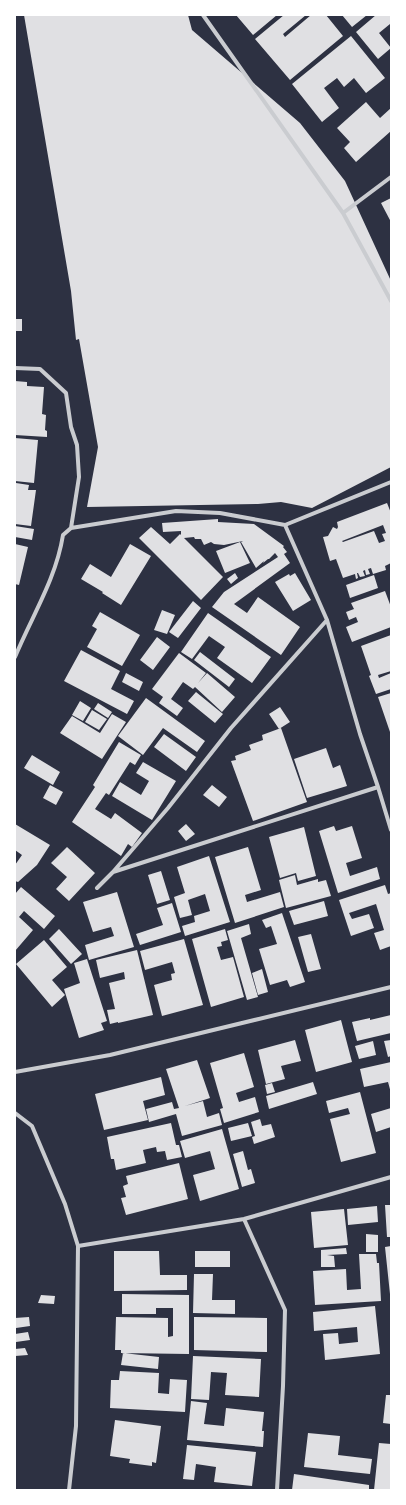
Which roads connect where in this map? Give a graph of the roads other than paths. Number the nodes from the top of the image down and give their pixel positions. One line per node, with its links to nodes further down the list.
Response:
1 (203, 15): 3 (street)
2 (391, 177): 3 (street)
3 (343, 213): 4 (street)
4 (391, 301)
5 (15, 368): 8 (street)
6 (391, 482): 7 (street)
7 (285, 525): 8 (street); 9 (street)
8 (71, 528): 10 (street)
9 (327, 620): 11 (street); 13 (street)
10 (15, 657)
11 (378, 786): 12 (street); 13 (street)
12 (391, 830)
13 (113, 872): 14 (street)
14 (97, 888)
15 (391, 987): 16 (street)
16 (15, 1072)
17 (15, 1113): 20 (street)
18 (391, 1177): 19 (street)
19 (244, 1219): 20 (street); 22 (street)
20 (78, 1246): 21 (street)
21 (69, 1490)
22 (277, 1490)

